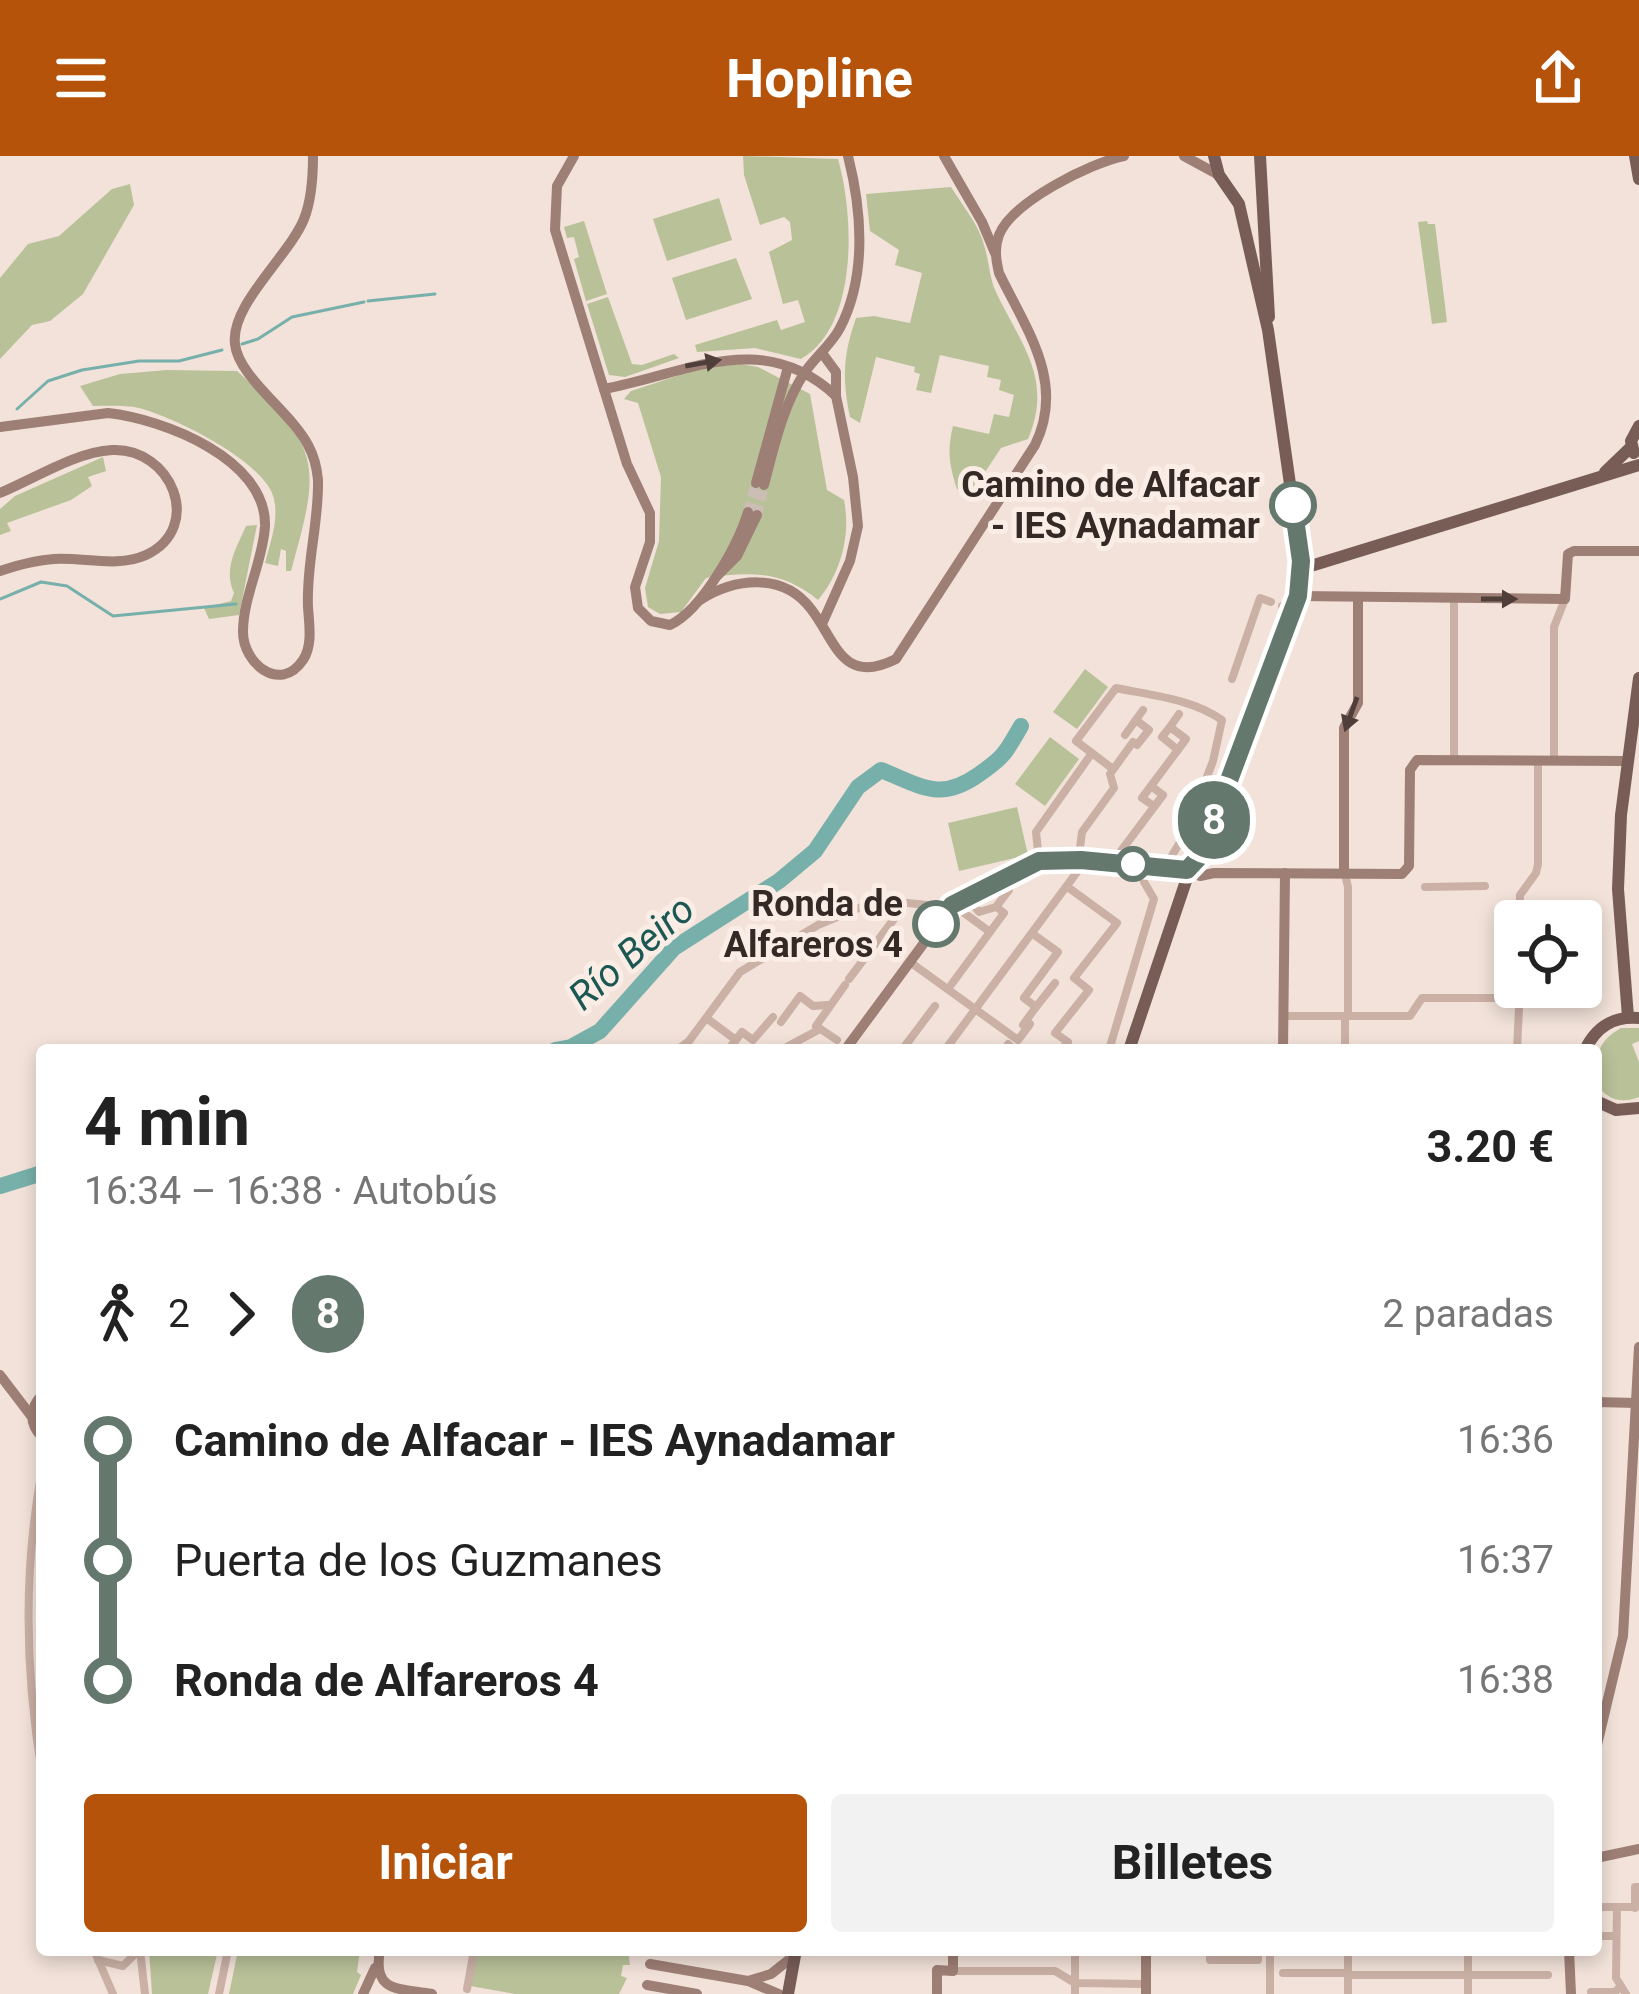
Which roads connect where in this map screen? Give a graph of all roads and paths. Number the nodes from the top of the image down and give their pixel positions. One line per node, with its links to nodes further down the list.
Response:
1 (313, 156): 24 (street)
2 (574, 156): 21 (street)
3 (848, 156): 18 (street)
4 (944, 156): 14 (street)
5 (1124, 156): 15 (street)
6 (1184, 156): 11 (street)
7 (1214, 156): 11 (main road)
8 (1261, 156): 10 (main road)
9 (1635, 156): 12 (main road)
10 (1261, 171): 13 (main road); 17 (main road)
11 (1219, 175): 13 (main road)
12 (1639, 179)
13 (1231, 188): 17 (main road)
14 (982, 222): 15 (street); 16 (street)
15 (1007, 223): 16 (street)
16 (996, 256): 37 (street)
17 (1268, 330): 29 (main road)
18 (822, 353): 20 (street); 22 (street)
19 (788, 367): 20 (street); 20 (street); 21 (street, one-way to 19)
20 (804, 373): 22 (street)
21 (604, 389): 35 (street)
22 (836, 396): 37 (street)
23 (1639, 426): 25 (main road)
24 (0, 427)
25 (1636, 457): 29 (main road)
26 (0, 494): 30 (street)
27 (753, 514): 35 (street)
28 (1639, 551): 34 (street)
29 (1301, 569): 31 (main road)
30 (0, 571)
31 (1298, 596): 32 (street); 55 (main road)
32 (1358, 599): 33 (street); 57 (street, one-way to 57)
33 (1454, 599): 34 (street, one-way to 34); 45 (street)
34 (1565, 599): 47 (street)
35 (700, 600): 37 (street)
36 (1271, 602): 39 (street)
37 (822, 624)
38 (1639, 678): 48 (main road)
39 (1232, 679)
40 (1144, 710): 42 (street)
41 (1179, 714): 51 (street)
42 (1136, 720): 43 (street); 49 (street)
43 (1124, 734)
44 (1092, 753): 49 (street); 53 (street); 55 (street)
45 (1454, 760): 46 (street); 57 (street)
46 (1538, 760): 47 (street); 63 (street)
47 (1554, 760): 48 (street)
48 (1628, 761): 50 (main road)
49 (1113, 769): 52 (street)
50 (1632, 786): 81 (main road)
51 (1120, 851)
52 (1081, 860): 53 (street); 54 (street); 78 (street)
53 (1039, 861): 58 (street)
54 (1143, 865): 55 (street); 95 (street)
55 (1192, 870): 56 (street); 96 (main road)
56 (1285, 873): 57 (street); 79 (street)
57 (1344, 873): 80 (street)
58 (1006, 878): 62 (street); 62 (street)
59 (1485, 886): 60 (street)
60 (1425, 887)
61 (1069, 888): 94 (street)
62 (967, 898): 67 (street)
63 (1520, 900)
64 (903, 907): 74 (street)
65 (999, 909): 68 (street)
66 (960, 910): 68 (street)
67 (945, 911): 70 (street); 87 (street)
68 (990, 932): 72 (street)
69 (1034, 934): 76 (street)
70 (910, 962): 78 (street); 91 (street)
71 (1055, 982): 76 (street)
72 (951, 985)
73 (1494, 998): 80 (street)
74 (830, 1005): 84 (street); 85 (street)
75 (935, 1006): 92 (street)
76 (1036, 1007): 86 (street)
77 (1517, 1008): 99 (street)
78 (975, 1010): 86 (street); 93 (street)
79 (1284, 1016): 80 (street); 97 (street)
80 (1347, 1016): 98 (street)
81 (1633, 1018): 100 (main road)
82 (709, 1020): 85 (street)
83 (1030, 1024): 86 (street)
84 (820, 1029): 89 (street); 90 (street)
85 (736, 1040): 88 (street)
86 (1010, 1042)
87 (684, 1044)
88 (733, 1044)
89 (793, 1044)
90 (840, 1044)
91 (842, 1044)
92 (906, 1044)
93 (950, 1044)
94 (1066, 1044)
95 (1111, 1044)
96 (1131, 1044)
97 (1283, 1044)
98 (1345, 1044)
99 (1517, 1044)
100 (1589, 1044)
101 (1602, 1106): 102 (main road)
102 (1633, 1110): 103 (main road)
103 (1639, 1124)
104 (1639, 1347): 110 (street)
105 (1, 1376): 106 (street)
106 (13, 1390): 107 (street); 111 (street)
107 (36, 1395)
108 (36, 1402): 111 (street)
109 (1602, 1402): 110 (street)
110 (1636, 1402): 114 (street)
111 (32, 1418): 112 (street)
112 (36, 1426)
113 (36, 1508): 118 (street)
114 (1633, 1584): 116 (street)
115 (1602, 1684): 116 (street)
116 (1612, 1687): 117 (street)
117 (1602, 1726)
118 (36, 1736)
119 (1639, 1850): 120 (street)
120 (1602, 1857)
121 (1639, 1887): 123 (street)
122 (1602, 1907): 123 (street)
123 (1617, 1907): 125 (street)
124 (1602, 1936): 125 (street)
125 (1616, 1936): 159 (street)
126 (96, 1956): 161 (street)
127 (98, 1956): 128 (street)
128 (134, 1956)
129 (141, 1956): 162 (street)
130 (227, 1956): 163 (street)
131 (379, 1956): 146 (street)
132 (473, 1956): 156 (street)
133 (646, 1956): 145 (street)
134 (791, 1956): 153 (street)
135 (794, 1956): 169 (main road)
136 (953, 1956): 148 (street)
137 (1076, 1956): 157 (street)
138 (1146, 1956): 158 (street)
139 (1210, 1956): 140 (street)
140 (1258, 1956)
141 (1270, 1956): 171 (street)
142 (1347, 1956): 150 (street)
143 (1468, 1956): 151 (street)
144 (1569, 1956): 174 (street)
145 (650, 1964): 147 (street); 154 (street)
146 (377, 1966): 155 (street); 164 (street)
147 (664, 1968): 153 (street); 154 (street)
148 (953, 1971): 157 (street); 170 (street)
149 (1283, 1973): 150 (street)
150 (1345, 1974): 151 (street); 172 (street)
151 (1468, 1975): 152 (street); 173 (street)
152 (1548, 1975)
153 (748, 1981): 168 (street)
154 (653, 1985): 166 (street); 167 (street)
155 (388, 1986): 164 (street); 165 (street)
156 (467, 1988)
157 (1075, 1989): 158 (street)
158 (1146, 1989)
159 (1624, 1990): 160 (street)
160 (1591, 1992)
161 (113, 1994)
162 (145, 1994)
163 (219, 1994)
164 (366, 1994)
165 (432, 1994)
166 (636, 1994)
167 (697, 1994)
168 (779, 1994)
169 (788, 1994)
170 (937, 1994)
171 (1270, 1994)
172 (1348, 1994)
173 (1468, 1994)
174 (1571, 1994)

